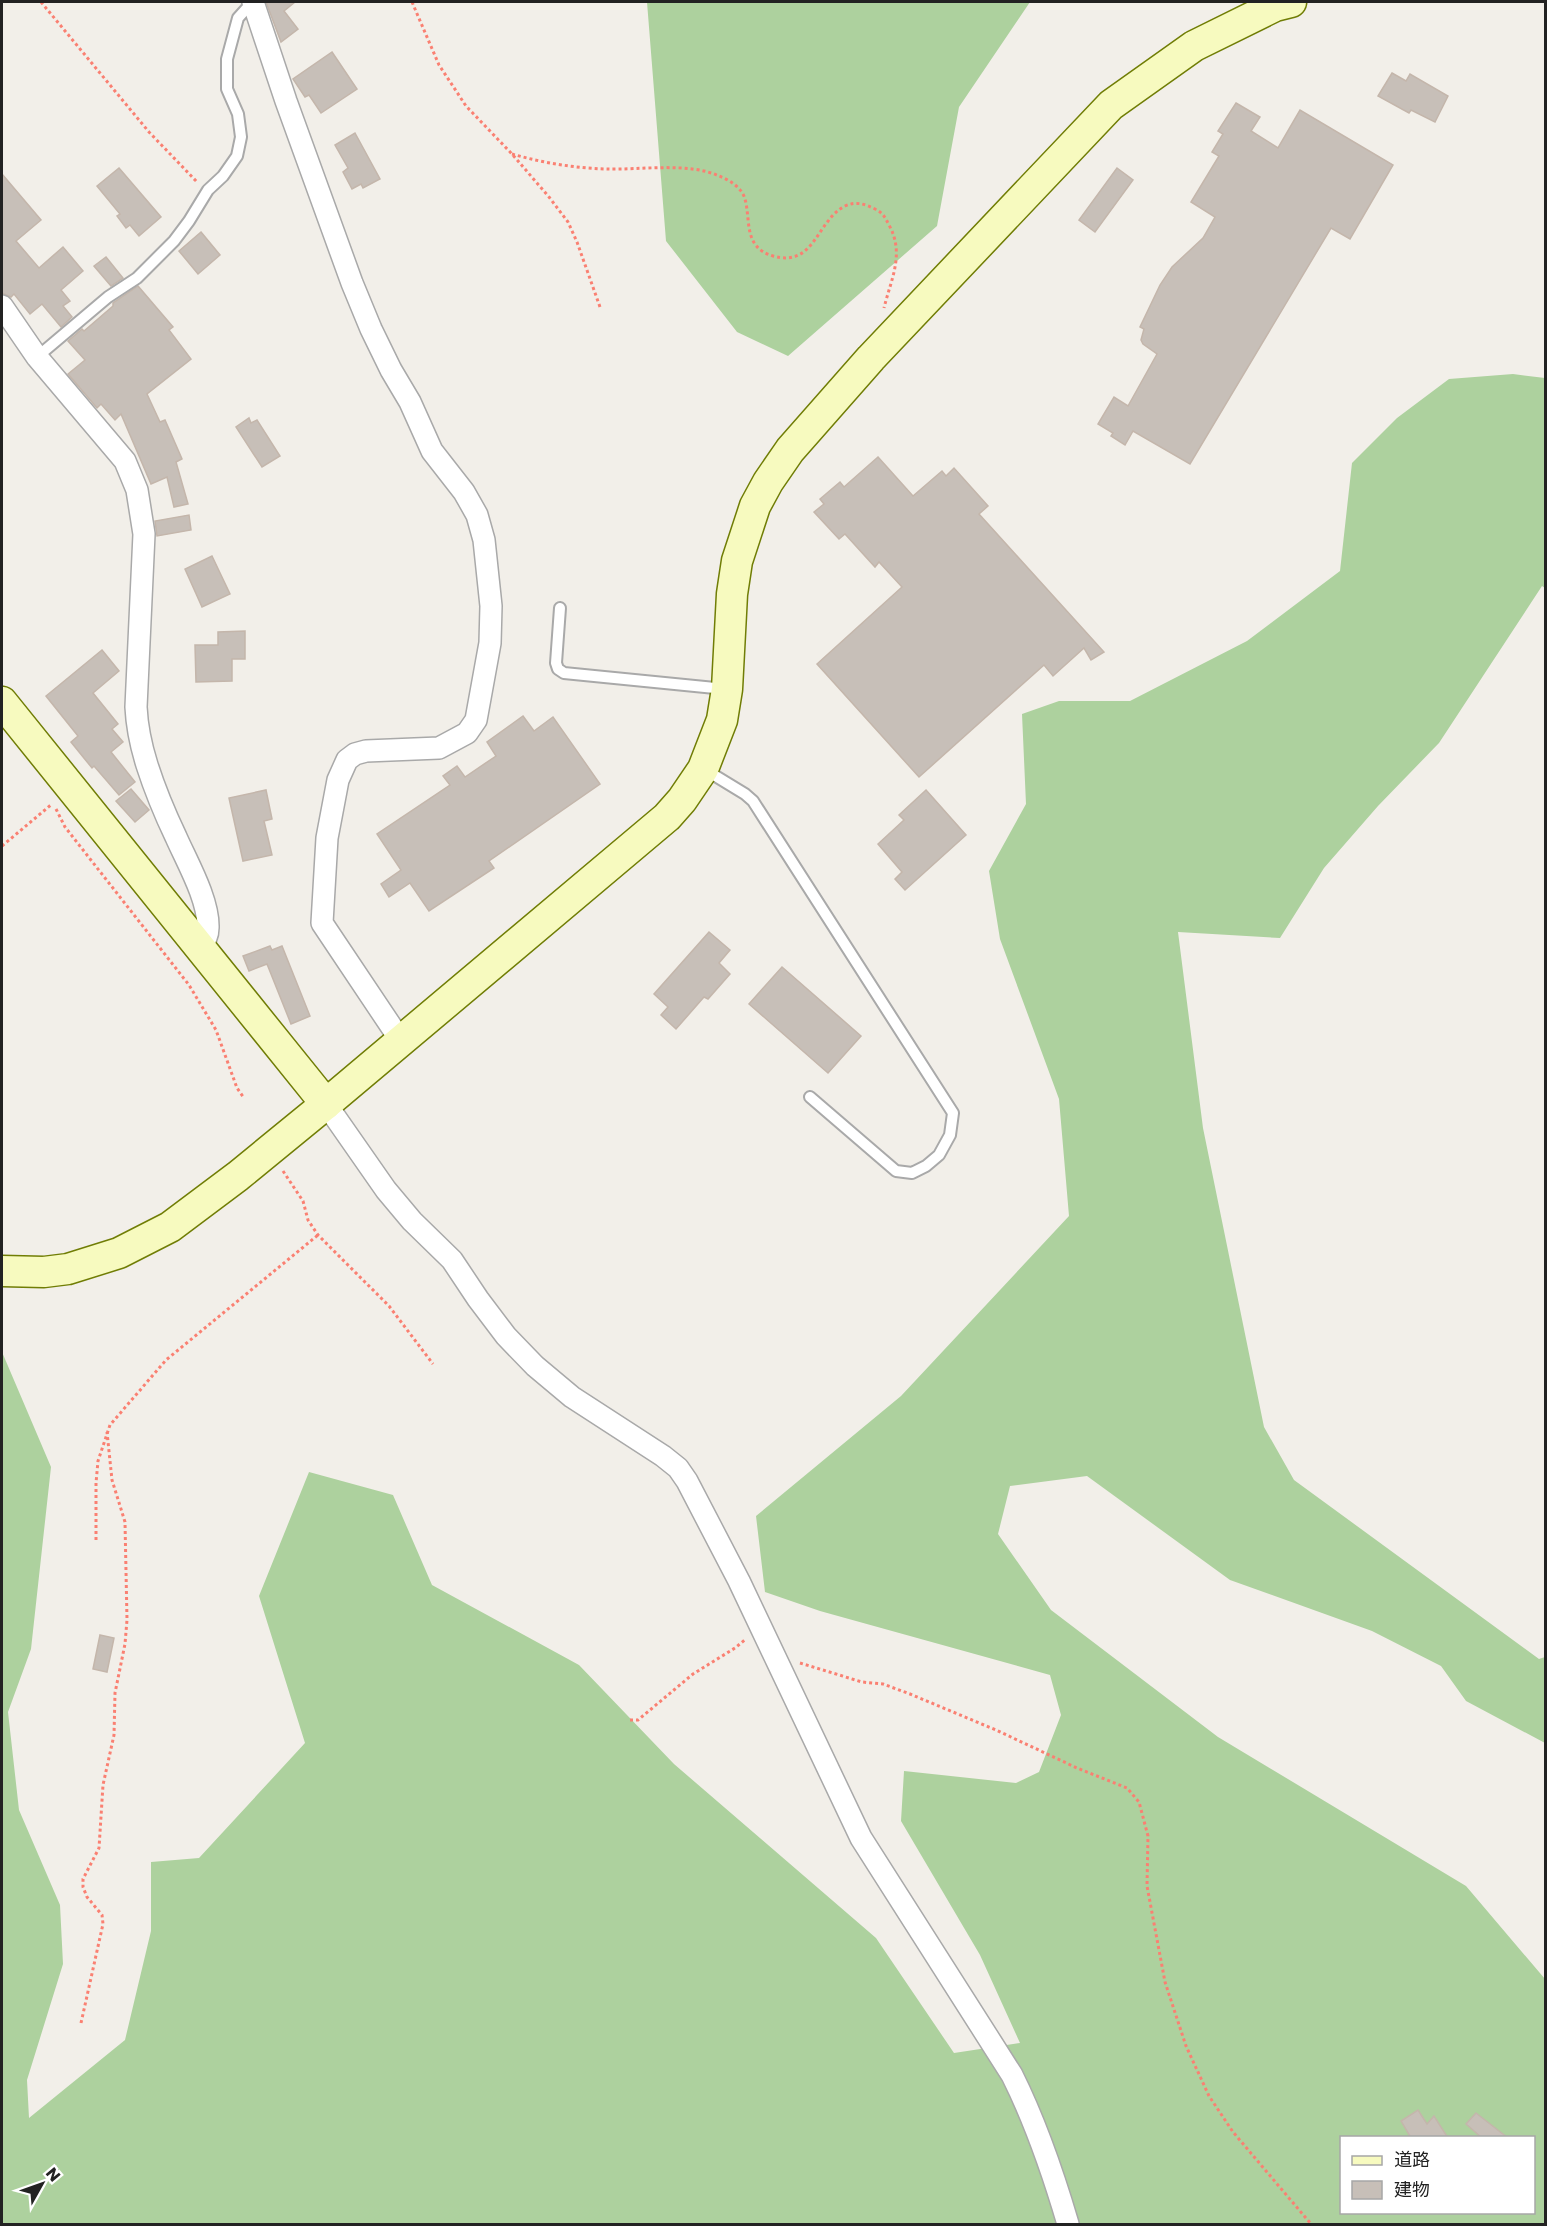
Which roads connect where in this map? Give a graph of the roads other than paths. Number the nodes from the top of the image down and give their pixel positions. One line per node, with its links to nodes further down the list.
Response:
1 (1291, 2): 6 (street)
2 (254, 3): 4 (lane); 10 (street)
3 (2, 306): 4 (street)
4 (37, 357): 9 (street)
5 (560, 608): 6 (lane)
6 (727, 689): 8 (street)
7 (2, 702): 9 (street)
8 (703, 769): 10 (street); 11 (lane)
9 (199, 948): 12 (street)
10 (401, 1041): 12 (street)
11 (810, 1097)
12 (326, 1104): 13 (street); 14 (street)
13 (2, 1271)
14 (1068, 2224)

